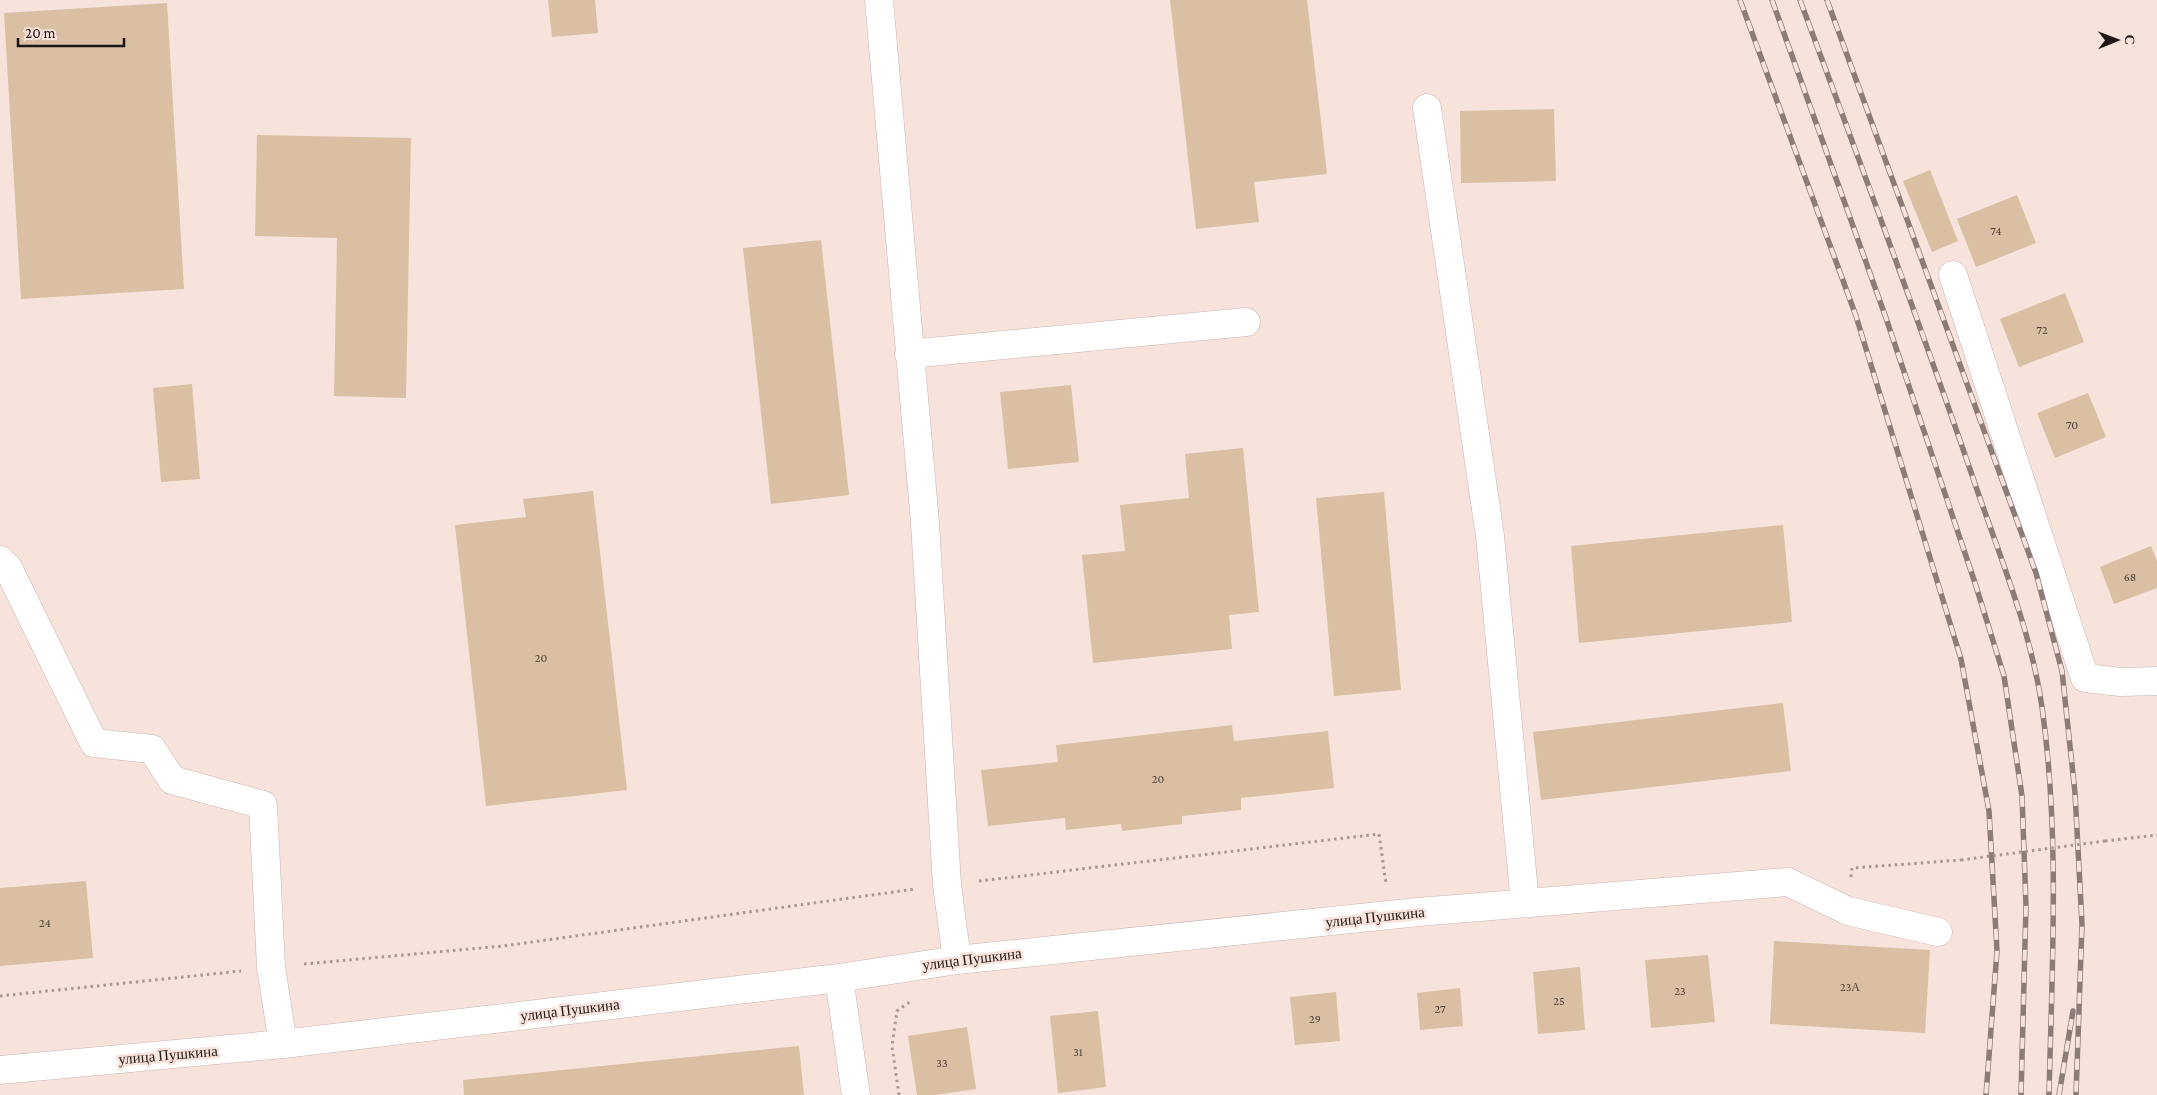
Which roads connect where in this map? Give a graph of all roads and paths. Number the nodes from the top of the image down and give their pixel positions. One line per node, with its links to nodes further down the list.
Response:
1 (878, 0): 5 (street)
2 (1427, 108): 11 (street)
3 (1953, 275): 7 (street)
4 (1246, 322): 5 (street)
5 (909, 354): 10 (street)
6 (0, 560): 15 (street)
7 (2157, 681)
8 (2157, 835): 9 (path, bridge)
9 (1852, 868)
10 (947, 884): 12 (path); 14 (street); 15 (path)
11 (1525, 903): 12 (street, улица Пушкина); 13 (street, улица Пушкина)
12 (1390, 916): 14 (street, улица Пушкина)
13 (1938, 932)
14 (957, 960): 16 (street, улица Пушкина)
15 (271, 967): 17 (path); 18 (street)
16 (839, 978): 18 (street, улица Пушкина); 20 (street)
17 (0, 996)
18 (283, 1044): 19 (street, улица Пушкина)
19 (0, 1070)
20 (856, 1095)

